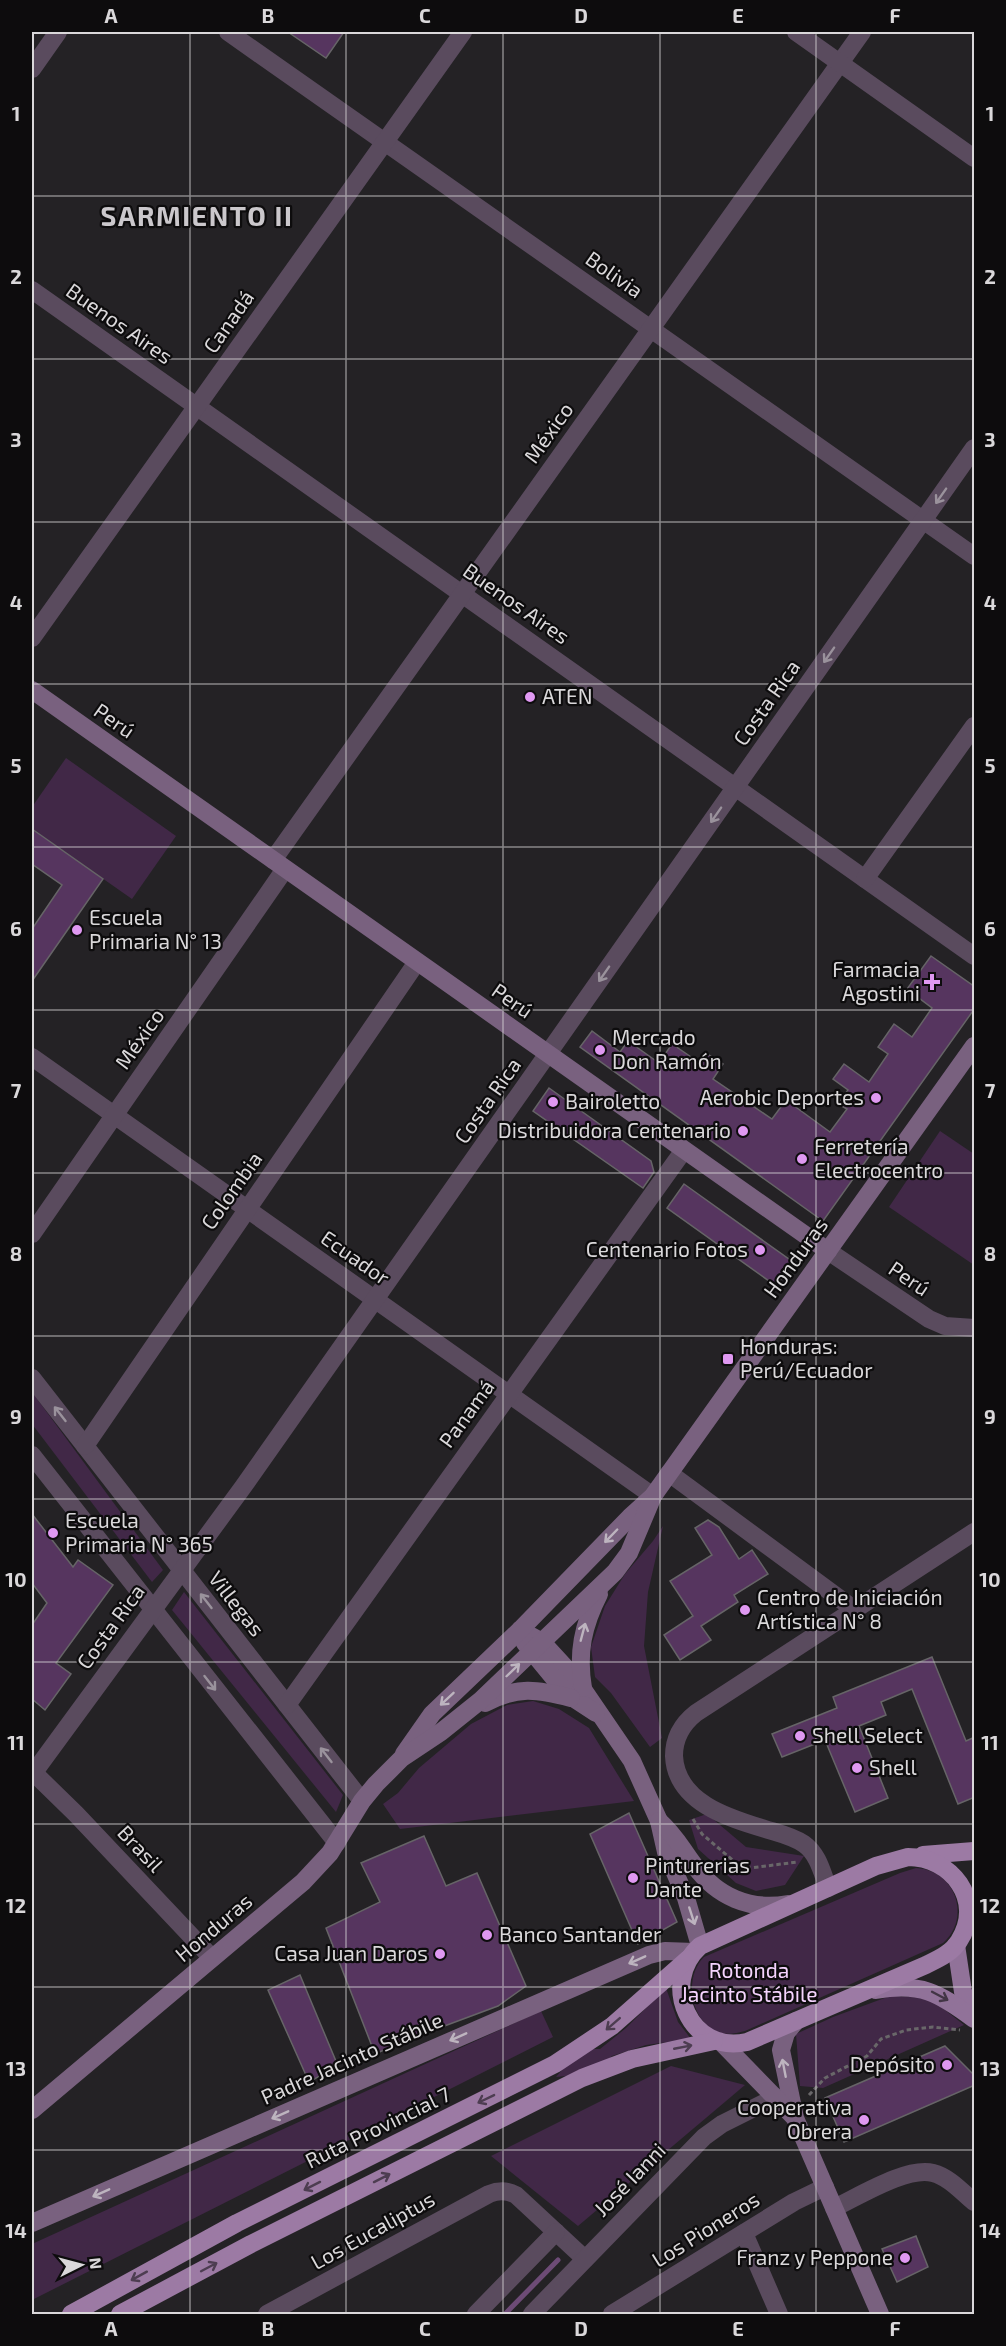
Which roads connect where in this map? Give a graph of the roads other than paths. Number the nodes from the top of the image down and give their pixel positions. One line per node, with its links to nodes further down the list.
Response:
1 (58, 32): 7 (street)
2 (228, 32): 8 (street, Bolivia)
3 (463, 32): 8 (street, Canadá)
4 (796, 32): 6 (street)
5 (862, 32): 6 (street, México)
6 (840, 62): 9 (street); 11 (street, México)
7 (32, 69)
8 (385, 141): 11 (street, Bolivia); 12 (street, Canadá)
9 (975, 158)
10 (32, 290): 12 (street, Buenos Aires)
11 (651, 328): 14 (street, Bolivia); 16 (street, México)
12 (196, 406): 16 (street, Buenos Aires); 17 (street, Canadá)
13 (975, 448): 14 (street, Costa Rica, one-way to 14)
14 (924, 520): 15 (street, Bolivia); 20 (street, Costa Rica, one-way to 20)
15 (975, 556)
16 (462, 594): 20 (street, Buenos Aires); 21 (street, México)
17 (32, 638)
18 (32, 690): 21 (main road, Perú)
19 (975, 726): 22 (street)
20 (736, 787): 22 (street, Buenos Aires); 26 (street, Costa Rica, one-way to 26)
21 (279, 864): 24 (main road, Perú); 28 (street, México)
22 (865, 879): 23 (street, Buenos Aires)
23 (975, 956)
24 (417, 962): 26 (main road, Perú); 30 (street, Colombia)
25 (975, 1046): 32 (main road, Honduras)
26 (548, 1054): 29 (main road, Perú); 33 (street, Costa Rica)
27 (32, 1057): 28 (street, Ecuador)
28 (114, 1115): 30 (street, Ecuador); 31 (street, México)
29 (684, 1150): 32 (main road, Perú); 36 (street, Panamá)
30 (247, 1209): 33 (street, Ecuador); 37 (street, Colombia)
31 (32, 1234)
32 (828, 1251): 34 (street, Perú); 39 (main road, Honduras)
33 (375, 1300): 36 (street, Ecuador); 42 (street, Costa Rica)
34 (975, 1328)
35 (32, 1378): 37 (street, Villegas, one-way to 35)
36 (509, 1394): 40 (street, Ecuador); 49 (street, Panamá)
37 (85, 1446): 42 (street, Villegas)
38 (32, 1455): 44 (street)
39 (669, 1473): 40 (main road, Honduras); 45 (street)
40 (653, 1496): 43 (main road, Honduras); 46 (main road, Honduras, one-way to 46)
41 (975, 1532): 45 (street)
42 (182, 1571): 44 (street, Costa Rica); 49 (street, Villegas, one-way to 42)
43 (605, 1581): 47 (main road, Honduras); 48 (main road, one-way to 43)
44 (152, 1609): 52 (street, Costa Rica); 55 (street, one-way to 55)
45 (855, 1610): 58 (street)
46 (520, 1630): 47 (main road); 51 (main road, Honduras, one-way to 51)
47 (537, 1647): 48 (main road); 50 (main road, Honduras, one-way to 47)
48 (578, 1693): 50 (main road); 54 (main road)
49 (287, 1705): 53 (street, Villegas, one-way to 49)
50 (467, 1712): 51 (main road, Honduras)
51 (402, 1758): 53 (main road, Honduras)
52 (32, 1773): 63 (street, Brasil)
53 (362, 1801): 55 (main road, Honduras)
54 (659, 1821): 59 (main road); 62 (main road, one-way to 62)
55 (337, 1844): 63 (main road, Honduras)
56 (975, 1851): 57 (highway)
57 (908, 1857): 58 (highway); 61 (highway)
58 (828, 1888): 59 (highway)
59 (792, 1904): 62 (highway)
60 (975, 1932): 61 (highway)
61 (957, 1943): 64 (highway); 66 (main road)
62 (694, 1952): 67 (highway); 73 (main road, Padre Jacinto Stábile, one-way to 73); 78 (highway, Ruta Provincial 7, one-way to 78)
63 (212, 1958): 69 (main road, Honduras)
64 (862, 1992): 65 (highway); 66 (main road, one-way to 66)
65 (796, 2021): 67 (highway); 68 (main road, one-way to 65)
66 (971, 2021)
67 (718, 2042): 68 (main road); 79 (highway, one-way to 67)
68 (788, 2107): 70 (main road); 76 (street, José Ianni)
69 (32, 2110)
70 (825, 2187): 72 (main road); 75 (street, Los Pioneros)
71 (975, 2202): 72 (street)
72 (834, 2208): 85 (main road)
73 (32, 2223)
74 (556, 2232): 76 (street); 80 (street, Los Eucaliptus); 81 (street)
75 (744, 2233): 77 (street, Los Pioneros); 84 (street)
76 (585, 2259): 82 (street, José Ianni)
77 (640, 2307): 83 (street, Los Pioneros)
78 (71, 2314)
79 (120, 2314)
80 (267, 2314)
81 (476, 2314)
82 (532, 2314)
83 (612, 2314)
84 (779, 2314)
85 (880, 2314)

